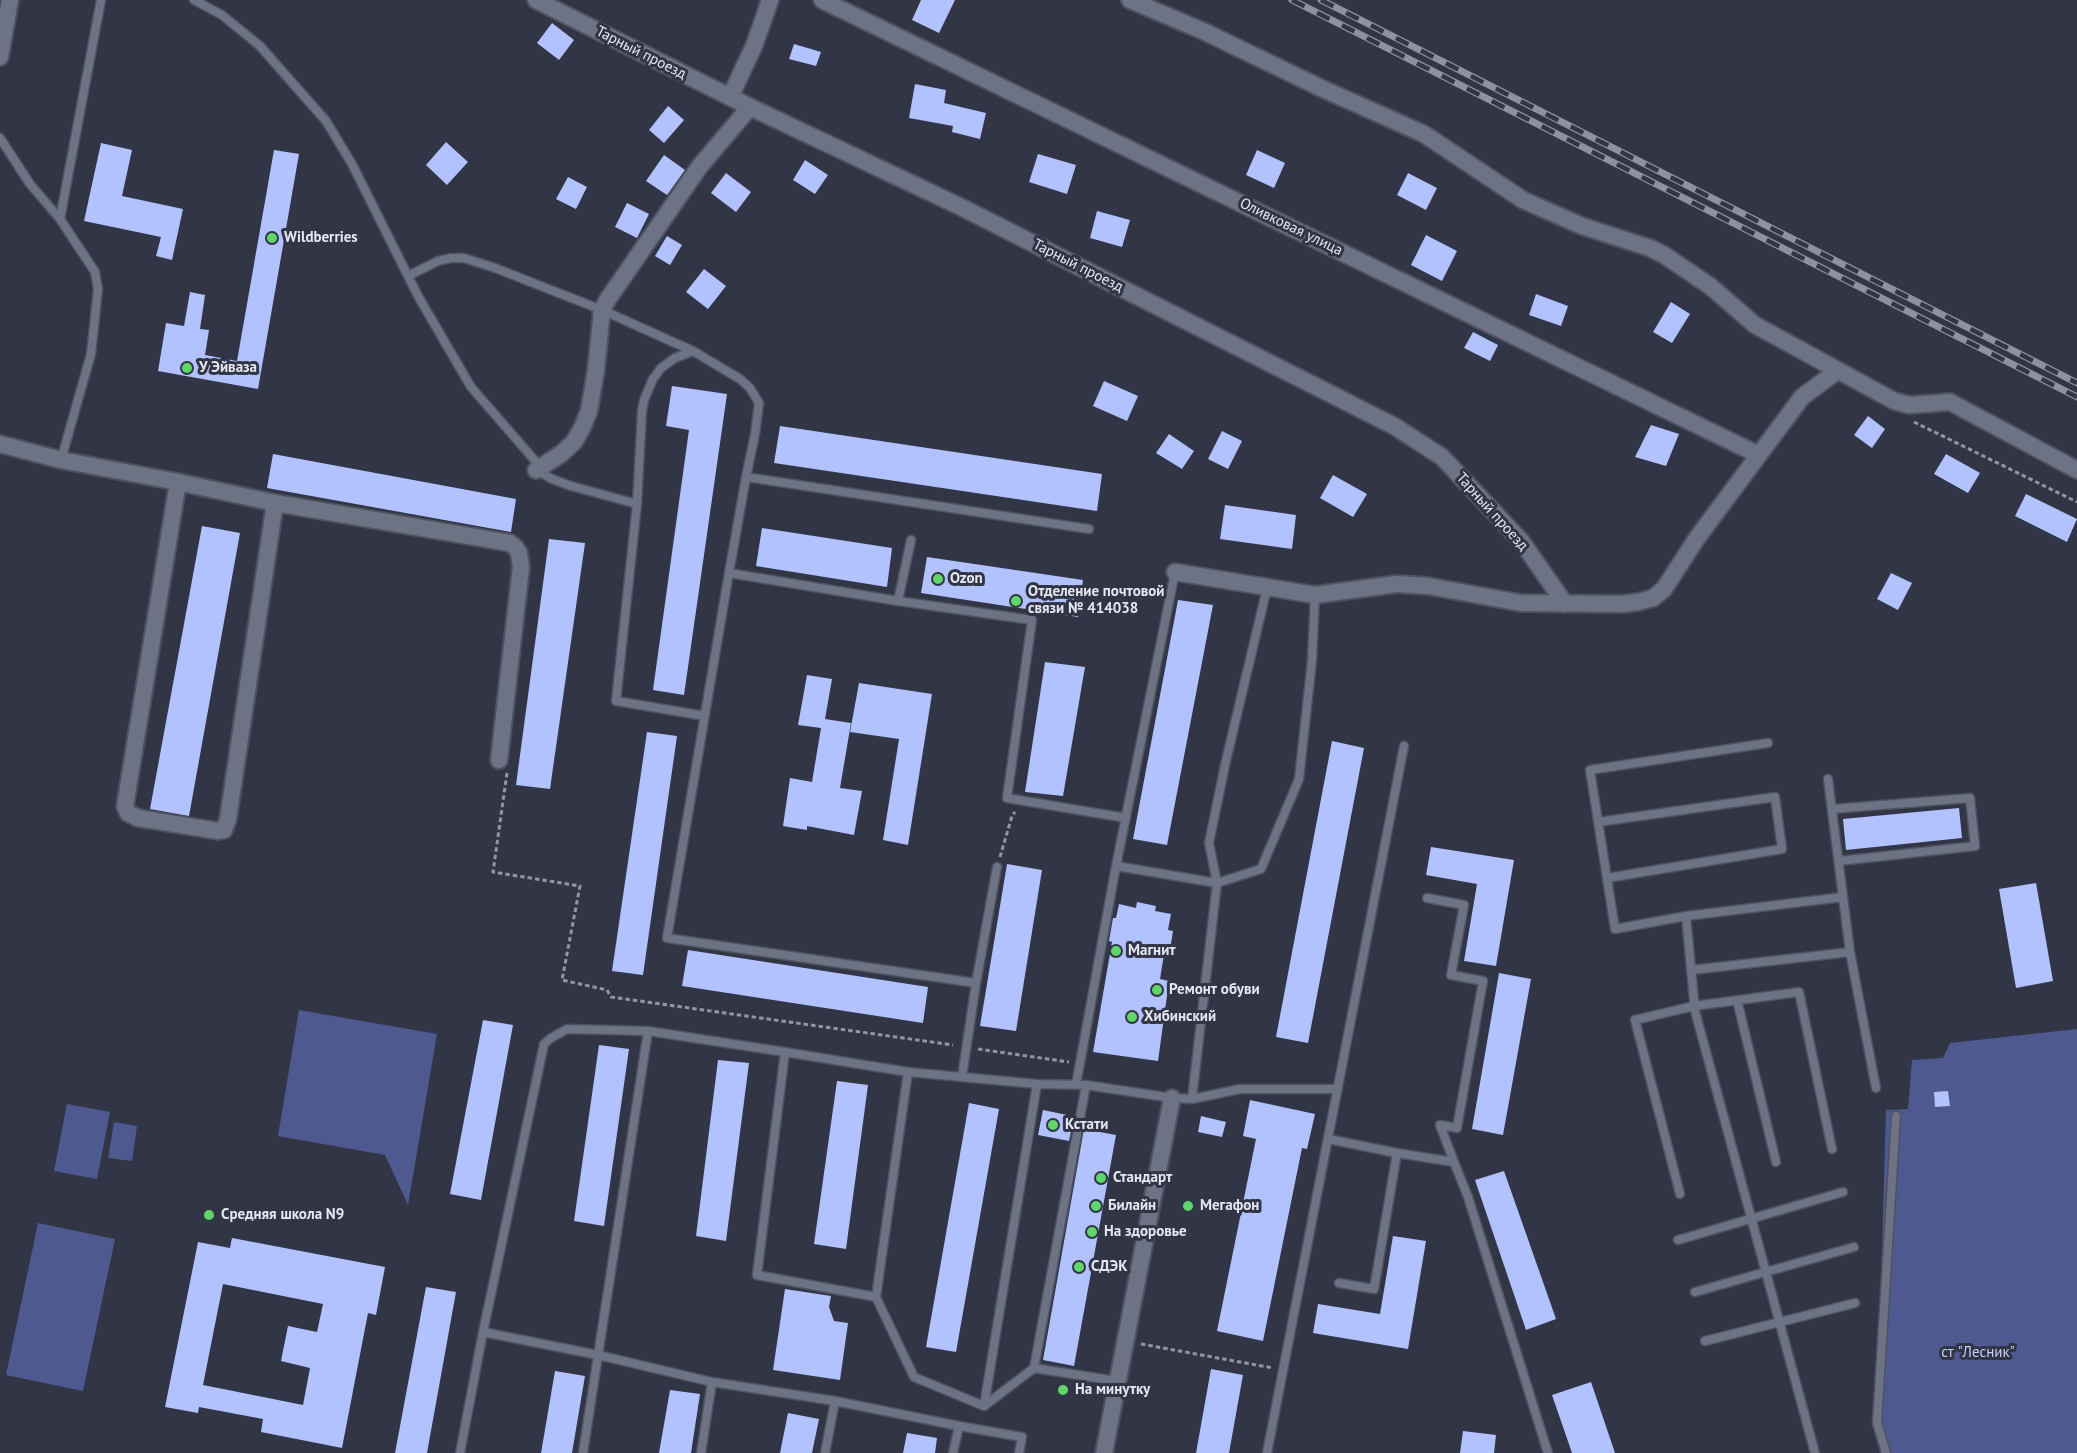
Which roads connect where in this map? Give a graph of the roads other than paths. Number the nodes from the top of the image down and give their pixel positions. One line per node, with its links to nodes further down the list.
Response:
1 (10, 0): 8 (street)
2 (101, 0): 12 (lane)
3 (194, 0): 13 (lane)
4 (536, 0): 9 (street, Тарный проезд)
5 (770, 0): 9 (street)
6 (822, 0): 18 (street, Оливковая улица)
7 (1130, 0): 16 (street)
8 (0, 57)
9 (730, 98): 10 (street, Тарный проезд)
10 (750, 107): 14 (street); 33 (street, Тарный проезд)
11 (0, 138): 12 (lane)
12 (60, 219): 19 (lane)
13 (408, 276): 14 (lane); 20 (lane)
14 (602, 310): 15 (lane); 20 (street)
15 (693, 351): 22 (lane); 25 (lane)
16 (1837, 371): 18 (street); 21 (street)
17 (0, 444): 19 (street)
18 (1759, 455): 33 (street)
19 (61, 460): 23 (street)
20 (536, 470): 25 (lane)
21 (2077, 470)
22 (746, 477): 26 (lane); 29 (lane)
23 (178, 482): 24 (street); 24 (street)
24 (275, 503): 37 (street)
25 (637, 504): 34 (lane)
26 (1089, 529)
27 (911, 540): 32 (lane)
28 (1175, 572): 30 (street); 40 (lane)
29 (729, 573): 32 (lane); 34 (lane)
30 (1267, 588): 31 (street); 46 (lane)
31 (1315, 595): 33 (street); 46 (lane)
32 (898, 601): 40 (lane)
33 (1565, 604)
34 (705, 716): 52 (lane)
35 (1768, 743): 41 (lane)
36 (1404, 746): 62 (lane)
37 (500, 760)
38 (1828, 779): 39 (lane)
39 (1832, 809): 42 (lane); 42 (lane)
40 (1126, 818): 43 (lane)
41 (1598, 822): 45 (lane); 45 (lane)
42 (1839, 861): 47 (lane)
43 (1116, 866): 46 (lane); 60 (lane)
44 (997, 867): 52 (lane)
45 (1607, 878): 49 (lane)
46 (1217, 883): 65 (lane)
47 (1844, 897): 49 (lane); 50 (lane)
48 (1427, 898): 70 (lane)
49 (1686, 916): 51 (lane)
50 (1850, 952): 51 (lane); 63 (lane)
51 (1691, 970): 54 (lane)
52 (976, 983): 58 (lane)
53 (1737, 1000): 54 (lane); 68 (lane); 71 (lane)
54 (1694, 1006): 73 (lane); 74 (lane)
55 (648, 1031): 56 (lane); 83 (lane); 85 (lane)
56 (785, 1052): 57 (lane); 80 (lane)
57 (908, 1072): 58 (lane); 80 (lane)
58 (962, 1077): 59 (lane)
59 (1037, 1084): 60 (lane); 90 (lane)
60 (1076, 1085): 61 (lane)
61 (1086, 1085): 64 (lane); 86 (lane)
62 (1338, 1089): 65 (lane); 67 (lane)
63 (1876, 1089)
64 (1172, 1098): 65 (lane); 87 (street)
65 (1192, 1099)
66 (1896, 1116): 102 (lane)
67 (1328, 1139): 69 (lane); 99 (lane)
68 (1832, 1149)
69 (1397, 1153): 70 (lane); 78 (lane)
70 (1454, 1162): 100 (lane)
71 (1776, 1162)
72 (1843, 1192): 74 (lane)
73 (1680, 1194)
74 (1751, 1218): 75 (lane); 77 (lane)
75 (1678, 1240)
76 (1854, 1246): 77 (lane)
77 (1766, 1271): 79 (lane); 82 (lane)
78 (1339, 1282)
79 (1695, 1292)
80 (876, 1297): 90 (lane)
81 (1855, 1303): 82 (lane)
82 (1780, 1322): 84 (lane); 101 (lane)
83 (483, 1332): 85 (lane); 92 (lane)
84 (1705, 1341)
85 (598, 1355): 88 (lane); 93 (lane)
86 (1034, 1368): 87 (lane); 90 (lane)
87 (1116, 1381): 98 (street)
88 (712, 1382): 89 (lane); 94 (lane)
89 (835, 1401): 91 (lane); 95 (lane)
90 (984, 1406)
91 (958, 1426): 96 (lane); 97 (lane)
92 (460, 1453)
93 (583, 1453)
94 (701, 1453)
95 (825, 1453)
96 (953, 1453)
97 (1019, 1453)
98 (1104, 1453)
99 (1266, 1453)
100 (1548, 1453)
101 (1815, 1453)
102 (1886, 1453)

